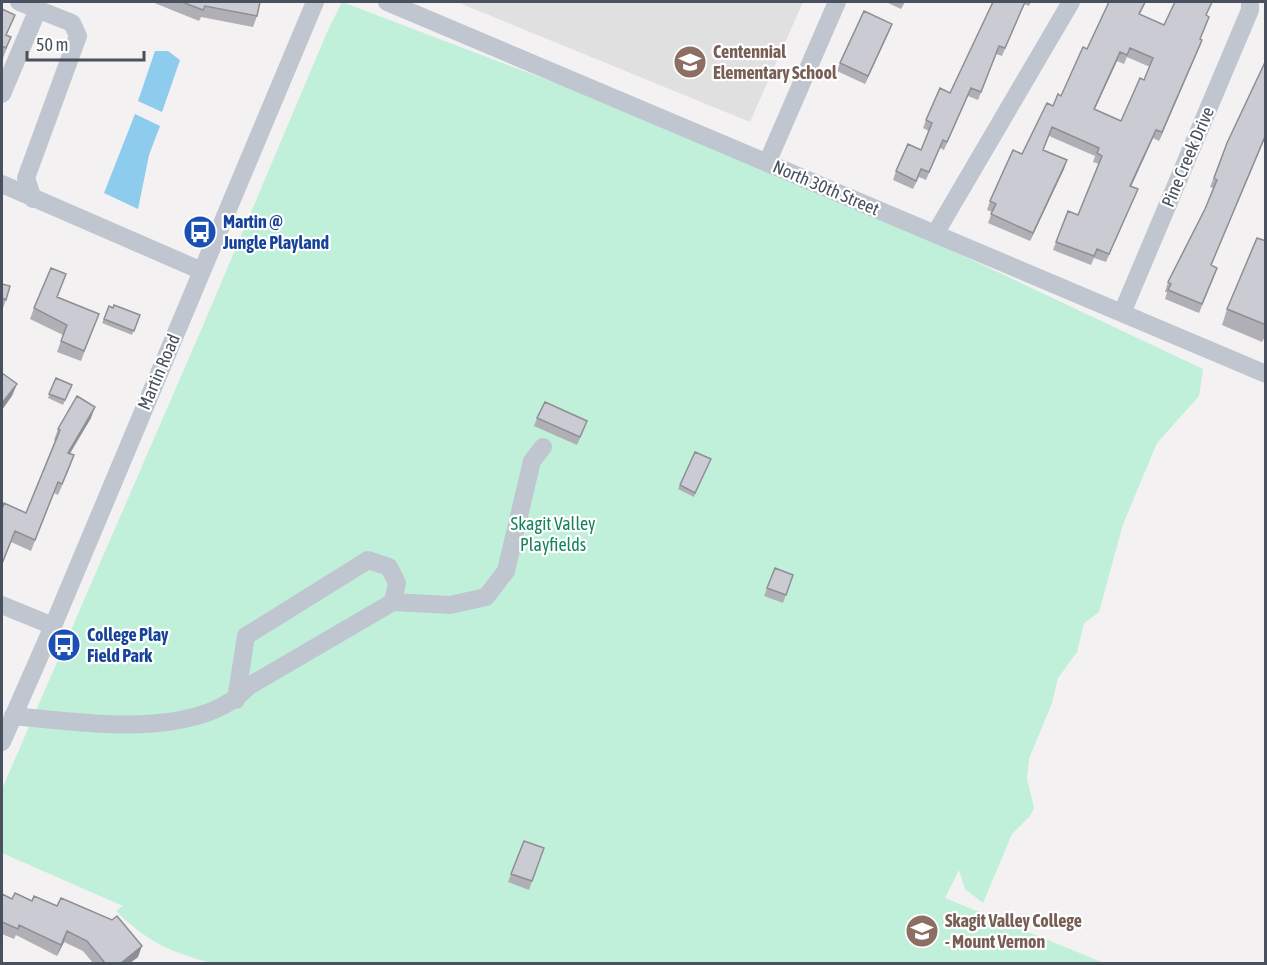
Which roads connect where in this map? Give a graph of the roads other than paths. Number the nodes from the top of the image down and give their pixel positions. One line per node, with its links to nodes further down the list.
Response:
1 (19, 2): 7 (street)
2 (315, 2): 13 (street, Martin Road)
3 (387, 2): 9 (street, North 30th Street)
4 (837, 2): 9 (street)
5 (1071, 2): 12 (street)
6 (1251, 2): 14 (street, Pine Creek Drive)
7 (38, 9): 8 (street); 11 (street)
8 (2, 94)
9 (767, 163): 12 (street, North 30th Street)
10 (2, 184): 11 (street)
11 (33, 199): 13 (street)
12 (935, 234): 14 (street, North 30th Street)
13 (202, 271): 19 (street, Martin Road)
14 (1122, 313): 15 (street, North 30th Street)
15 (1266, 374)
16 (543, 447): 17 (street)
17 (393, 602): 20 (street); 20 (street)
18 (2, 604): 19 (street)
19 (53, 626): 21 (street, Martin Road)
20 (236, 700): 21 (street)
21 (13, 716): 22 (street, Martin Road)
22 (2, 742)

